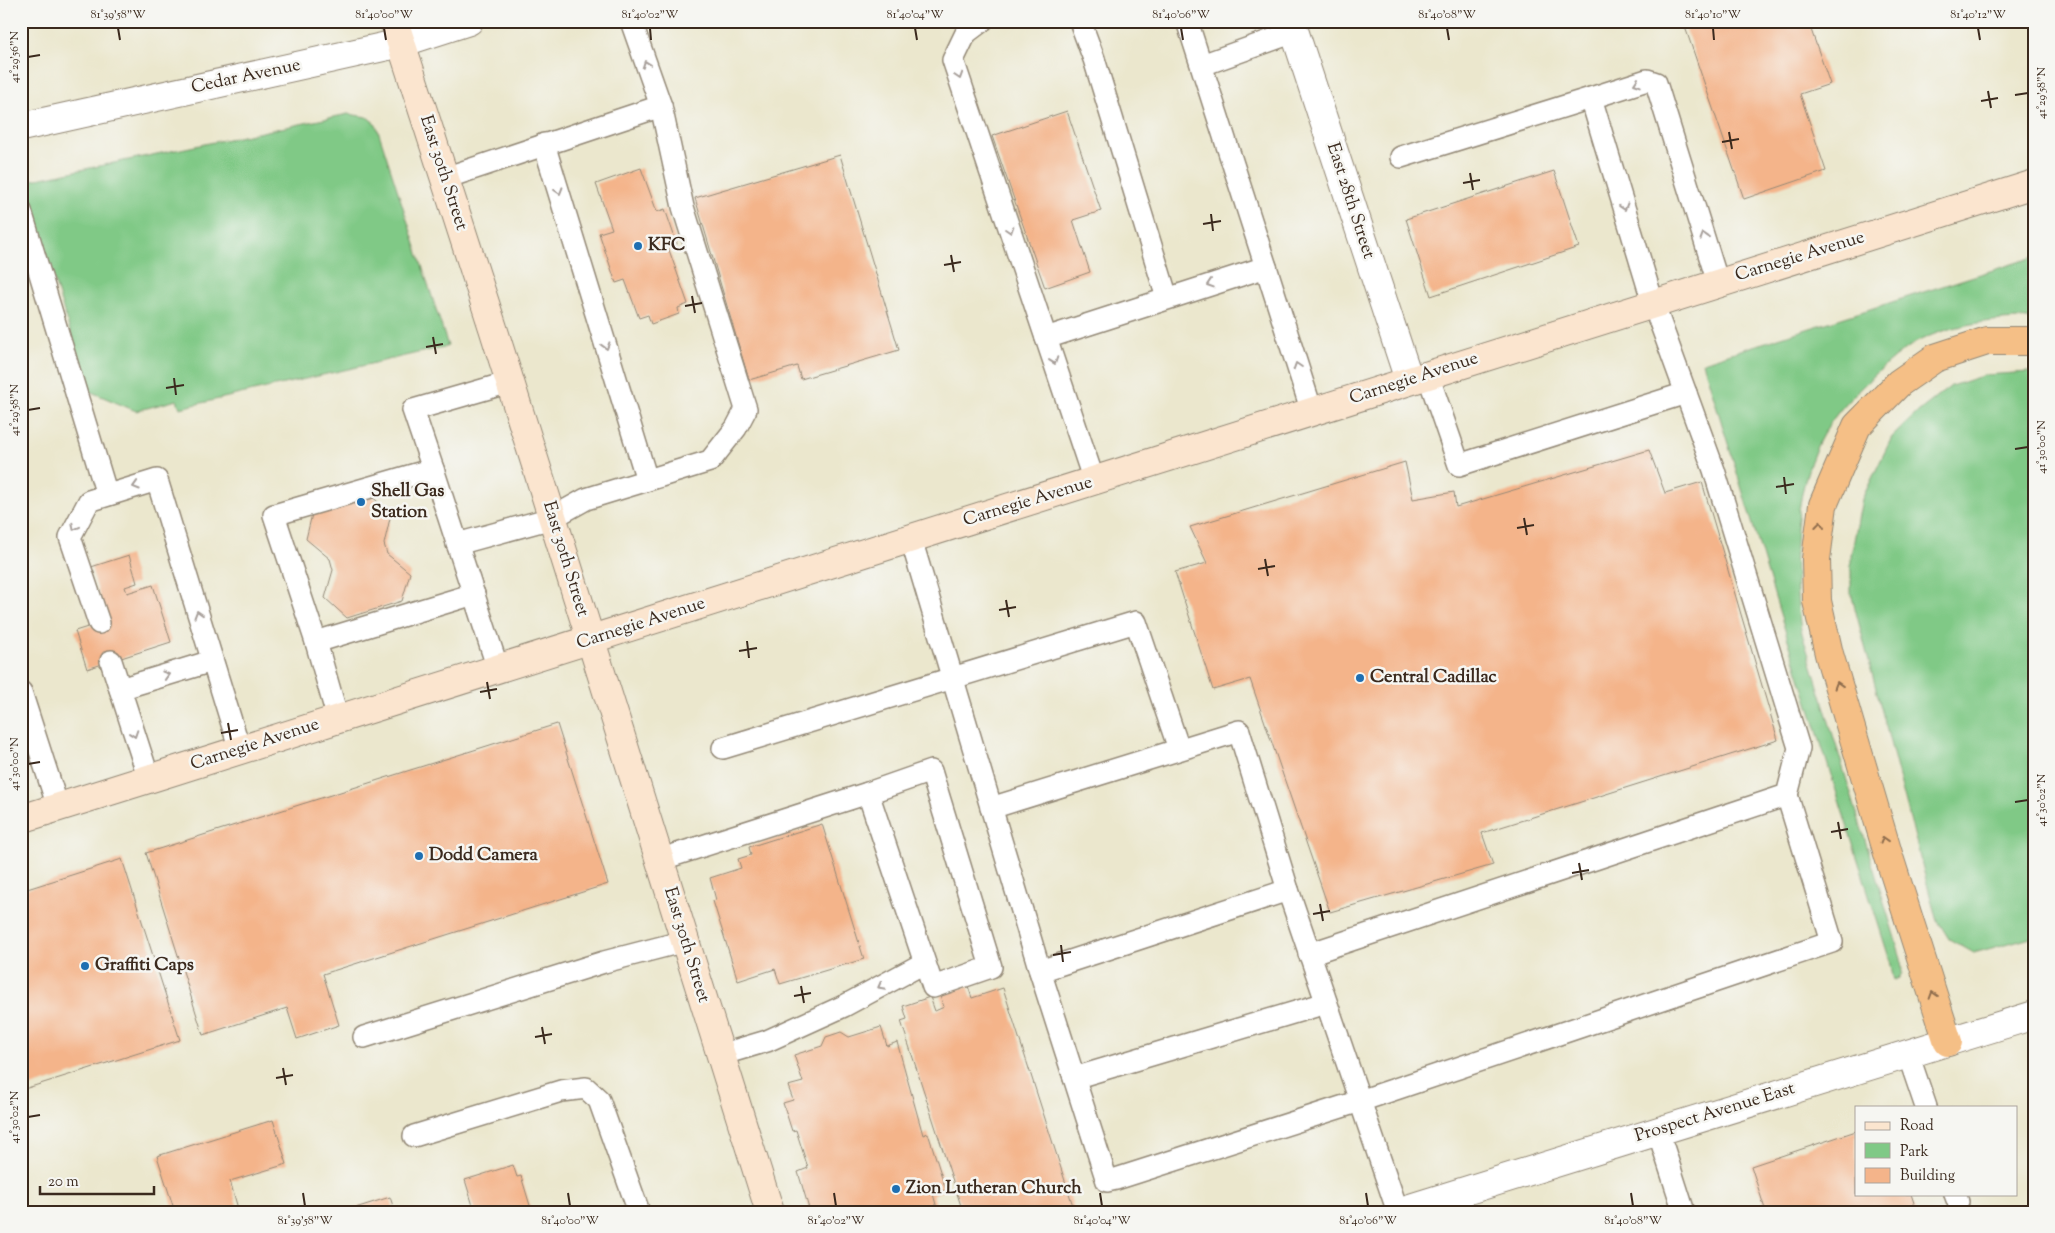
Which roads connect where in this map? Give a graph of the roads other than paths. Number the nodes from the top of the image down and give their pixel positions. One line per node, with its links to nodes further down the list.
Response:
1 (470, 21): 7 (street, Cedar Avenue)
2 (631, 21): 10 (lane, one-way to 2)
3 (982, 21): 21 (lane, one-way to 21)
4 (1080, 21): 19 (lane)
5 (1187, 21): 8 (lane)
6 (1292, 27): 8 (lane); 23 (street, East 28th Street)
7 (397, 32): 11 (street, Cedar Avenue); 14 (main road, East 30th Street)
8 (1202, 65): 17 (lane)
9 (1591, 98): 13 (lane); 18 (lane, one-way to 9); 20 (lane, one-way to 20)
10 (661, 106): 12 (lane); 28 (lane)
11 (21, 127)
12 (544, 144): 14 (lane); 28 (lane, one-way to 28)
13 (1401, 157)
14 (444, 178): 24 (main road, East 30th Street)
15 (2034, 184): 18 (main road, Carnegie Avenue)
16 (21, 211): 30 (lane)
17 (1266, 266): 19 (lane, one-way to 19); 26 (lane, one-way to 17)
18 (1718, 283): 20 (main road, Carnegie Avenue)
19 (1167, 298): 21 (lane)
20 (1653, 303): 23 (main road, Carnegie Avenue); 25 (lane)
21 (1046, 338): 29 (lane, one-way to 29)
22 (2034, 341): 63 (highway, one-way to 22)
23 (1418, 377): 25 (lane); 26 (main road, Carnegie Avenue)
24 (510, 382): 27 (lane); 31 (main road, East 30th Street)
25 (1686, 393): 50 (lane)
26 (1312, 412): 29 (main road, Carnegie Avenue)
27 (433, 468): 33 (lane); 37 (lane)
28 (647, 480): 31 (lane)
29 (1094, 481): 32 (main road, Carnegie Avenue)
30 (107, 495): 35 (lane, one-way to 35); 39 (lane, one-way to 30)
31 (552, 518): 33 (lane); 36 (main road, East 30th Street)
32 (911, 538): 36 (main road, Carnegie Avenue); 41 (lane)
33 (457, 544): 34 (lane)
34 (474, 594): 37 (lane); 40 (lane)
35 (99, 623)
36 (590, 640): 40 (main road, Carnegie Avenue); 54 (main road, East 30th Street)
37 (316, 642): 44 (lane)
38 (111, 661): 42 (lane)
39 (212, 661): 42 (lane, one-way to 39); 47 (lane)
40 (498, 669): 44 (main road, Carnegie Avenue)
41 (953, 680): 45 (lane); 46 (lane); 52 (lane)
42 (120, 689): 48 (lane, one-way to 48)
43 (21, 692): 51 (lane)
44 (338, 719): 47 (main road, Carnegie Avenue)
45 (723, 748)
46 (1179, 749): 52 (lane); 55 (lane)
47 (240, 750): 48 (main road, Carnegie Avenue)
48 (149, 779): 51 (main road, Carnegie Avenue)
49 (868, 793): 54 (lane); 58 (lane); 58 (lane)
50 (1787, 795): 57 (lane); 67 (lane)
51 (58, 807): 53 (main road, Carnegie Avenue)
52 (991, 808): 59 (lane)
53 (21, 819)
54 (659, 860): 56 (main road, East 30th Street)
55 (1288, 890): 57 (lane); 59 (lane)
56 (684, 941): 62 (lane); 65 (main road, East 30th Street)
57 (1309, 954): 60 (lane)
58 (924, 963): 65 (lane, one-way to 65)
59 (1040, 971): 66 (lane)
60 (1326, 1003): 66 (lane); 67 (lane)
61 (2034, 1015): 63 (street, Prospect Avenue East)
62 (364, 1037)
63 (1948, 1042): 64 (street, Prospect Avenue East)
64 (1908, 1054): 68 (lane); 69 (street, Prospect Avenue East)
65 (720, 1055): 72 (main road, East 30th Street)
66 (1074, 1078): 67 (lane)
67 (1360, 1101): 73 (lane)
68 (1926, 1106)
69 (1658, 1131): 73 (street, Prospect Avenue East); 74 (lane)
70 (414, 1136): 71 (lane)
71 (639, 1212)
72 (770, 1212)
73 (1397, 1212)
74 (1684, 1212)

